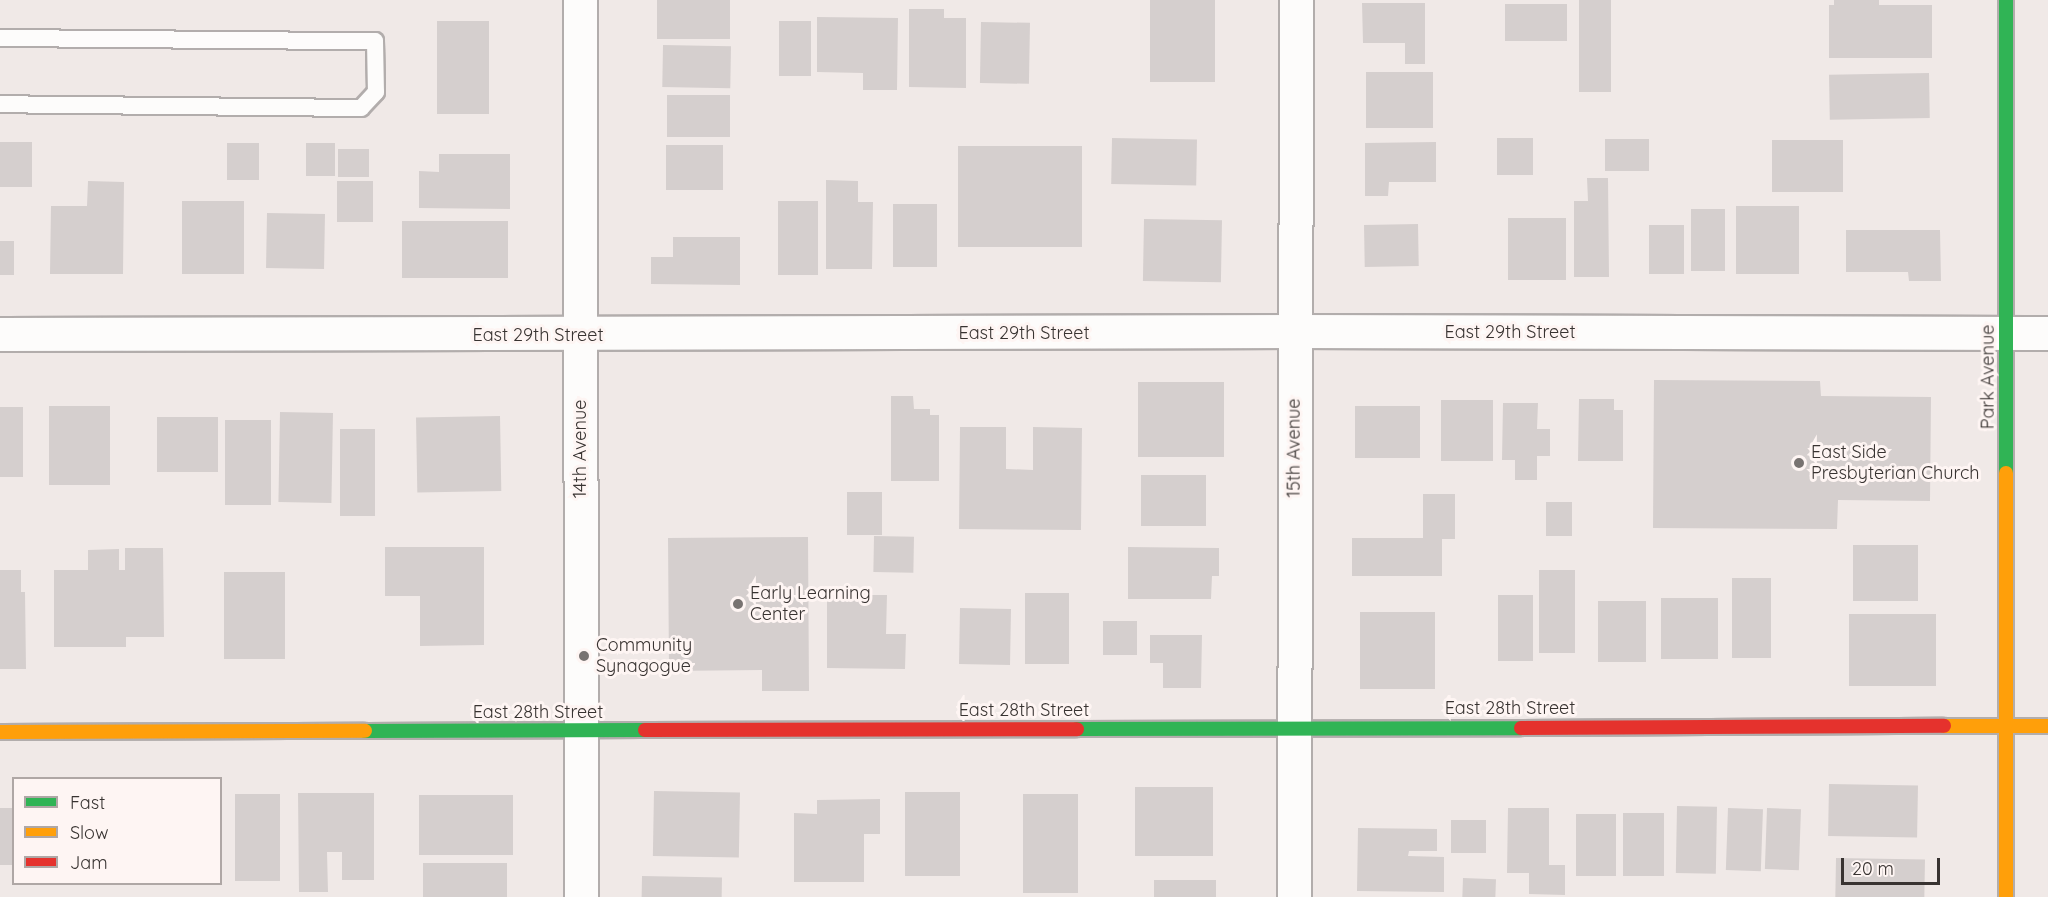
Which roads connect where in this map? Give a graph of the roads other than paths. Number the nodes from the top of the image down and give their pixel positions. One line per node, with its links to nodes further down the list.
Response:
1 (580, 0): 10 (street, 14th Avenue)
2 (1296, 0): 6 (street, 15th Avenue)
3 (2006, 0): 7 (street, Park Avenue)
4 (0, 38): 5 (lane)
5 (0, 104)
6 (1294, 331): 7 (street, East 29th Street); 10 (street, East 29th Street); 11 (street, 15th Avenue)
7 (2006, 333): 8 (street, East 29th Street); 12 (street, Park Avenue)
8 (2048, 333)
9 (0, 334): 10 (street, East 29th Street)
10 (580, 335): 14 (street, 14th Avenue)
11 (1294, 726): 12 (street, East 28th Street); 14 (street, East 28th Street); 17 (street, 15th Avenue)
12 (2006, 726): 13 (street, East 28th Street); 18 (street, Park Avenue)
13 (2048, 726)
14 (581, 730): 15 (street, East 28th Street); 16 (street, 14th Avenue)
15 (0, 732)
16 (581, 897)
17 (1294, 897)
18 (2006, 897)

